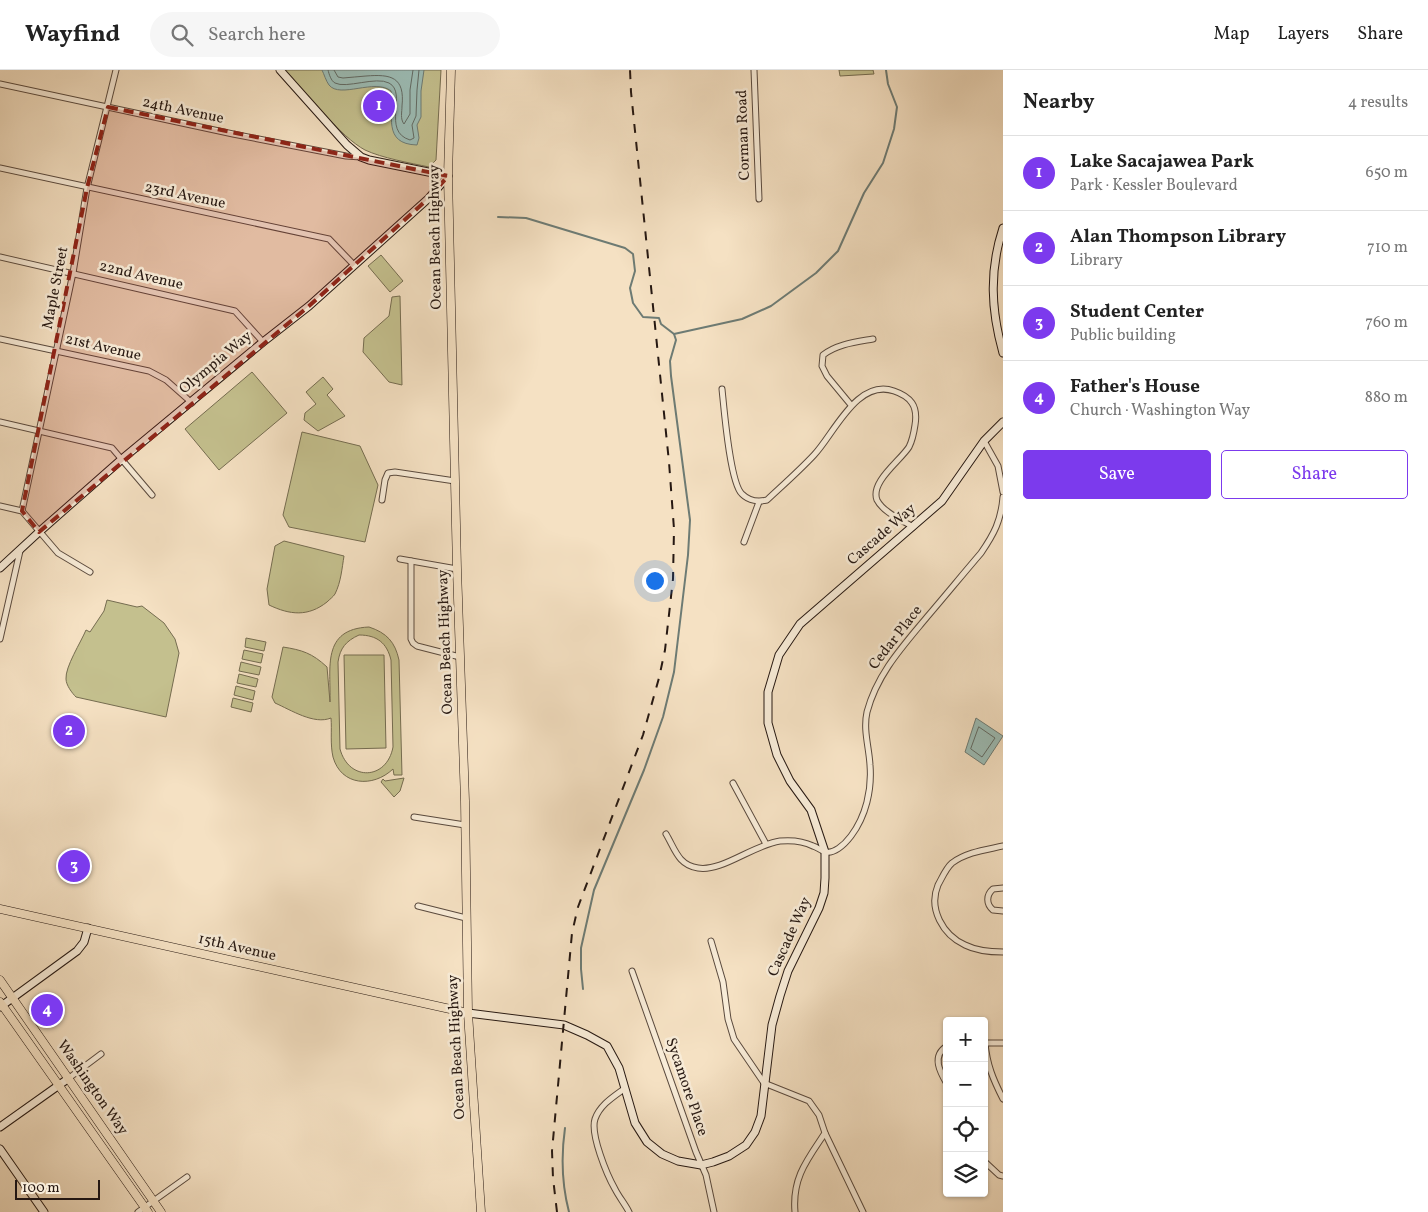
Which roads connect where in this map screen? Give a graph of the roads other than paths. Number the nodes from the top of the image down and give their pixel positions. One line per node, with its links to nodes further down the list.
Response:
1 (116, 70): 6 (street, Maple Street)
2 (280, 70): 7 (street)
3 (451, 70): 9 (main road, Ocean Beach Highway)
4 (754, 70): 11 (street, Corman Road)
5 (0, 84): 6 (street, 24th Avenue)
6 (108, 107): 7 (street, 24th Avenue); 10 (street, Maple Street)
7 (361, 157): 9 (street)
8 (0, 168): 10 (street, 23rd Avenue)
9 (448, 176): 14 (street, Olympia Way); 29 (main road, Ocean Beach Highway)
10 (87, 188): 14 (street, 23rd Avenue); 15 (street, Maple Street)
11 (760, 199)
12 (1003, 228): 20 (street)
13 (0, 257): 15 (street, 22nd Avenue)
14 (354, 265): 18 (street, Olympia Way)
15 (73, 274): 18 (street, 22nd Avenue); 19 (street, Maple Street)
16 (0, 339): 19 (street, 21st Avenue)
17 (873, 339): 23 (street)
18 (263, 342): 22 (street, Olympia Way)
19 (56, 350): 22 (street, 21st Avenue); 26 (street, Maple Street)
20 (1003, 353)
21 (722, 388): 34 (street)
22 (192, 403): 28 (street, Olympia Way)
23 (851, 405): 34 (street); 37 (street)
24 (0, 422): 26 (street)
25 (1003, 422): 27 (street, Cascade Way)
26 (39, 430): 28 (street); 36 (street, Maple Street)
27 (984, 441): 30 (street); 37 (street, Cascade Way)
28 (122, 459): 31 (street); 38 (street, Olympia Way)
29 (454, 481): 33 (street); 44 (main road, Ocean Beach Highway)
30 (1003, 492)
31 (152, 495)
32 (1003, 498): 55 (street, Cedar Place)
33 (382, 500)
34 (759, 502): 39 (street)
35 (0, 506): 36 (street)
36 (22, 511): 38 (street)
37 (913, 527): 55 (street, Cascade Way)
38 (39, 532): 40 (street, Olympia Way); 45 (street)
39 (744, 542)
40 (20, 551): 43 (street, Olympia Way); 46 (street)
41 (400, 559): 42 (street)
42 (411, 561): 44 (street); 48 (street)
43 (0, 568)
44 (457, 569): 48 (main road, Ocean Beach Highway)
45 (90, 572)
46 (1, 632): 47 (street)
47 (0, 639)
48 (460, 657): 51 (main road, Ocean Beach Highway)
49 (733, 783): 53 (street)
50 (414, 817): 51 (street)
51 (466, 825): 60 (main road, Ocean Beach Highway)
52 (666, 834): 53 (street)
53 (766, 844): 55 (street)
54 (1003, 846): 63 (street)
55 (824, 852): 76 (street, Cascade Way)
56 (1003, 888): 59 (street)
57 (418, 906): 60 (street)
58 (0, 909): 61 (main road, 15th Avenue)
59 (1003, 911)
60 (466, 918): 68 (main road, Ocean Beach Highway)
61 (88, 928): 66 (street); 68 (main road, 15th Avenue)
62 (711, 941): 76 (street)
63 (1003, 952)
64 (632, 971): 83 (street, Sycamore Place)
65 (0, 980): 66 (main road, Washington Way)
66 (13, 998): 67 (street); 75 (main road, Washington Way)
67 (1, 1005): 77 (main road, Washington Way)
68 (468, 1012): 78 (street, Cascade Way); 91 (main road, Ocean Beach Highway)
69 (988, 1042): 70 (street)
70 (1003, 1043)
71 (943, 1048): 74 (street)
72 (101, 1054): 75 (street)
73 (987, 1062): 79 (street)
74 (943, 1077)
75 (69, 1078): 77 (street); 87 (main road, Washington Way)
76 (764, 1083): 81 (street); 83 (street, Cascade Way)
77 (59, 1086): 80 (street); 88 (main road, Washington Way)
78 (624, 1089): 83 (street, Cascade Way); 92 (street)
79 (1003, 1099)
80 (0, 1126)
81 (825, 1133): 94 (street); 95 (street)
82 (0, 1149): 89 (street)
83 (701, 1165): 93 (street, Sycamore Place)
84 (988, 1165): 85 (street)
85 (1003, 1176)
86 (187, 1177): 87 (street)
87 (153, 1200): 88 (street); 90 (main road, Washington Way)
88 (143, 1210)
89 (44, 1212)
90 (161, 1212)
91 (481, 1212)
92 (629, 1212)
93 (714, 1212)
94 (795, 1212)
95 (863, 1212)

